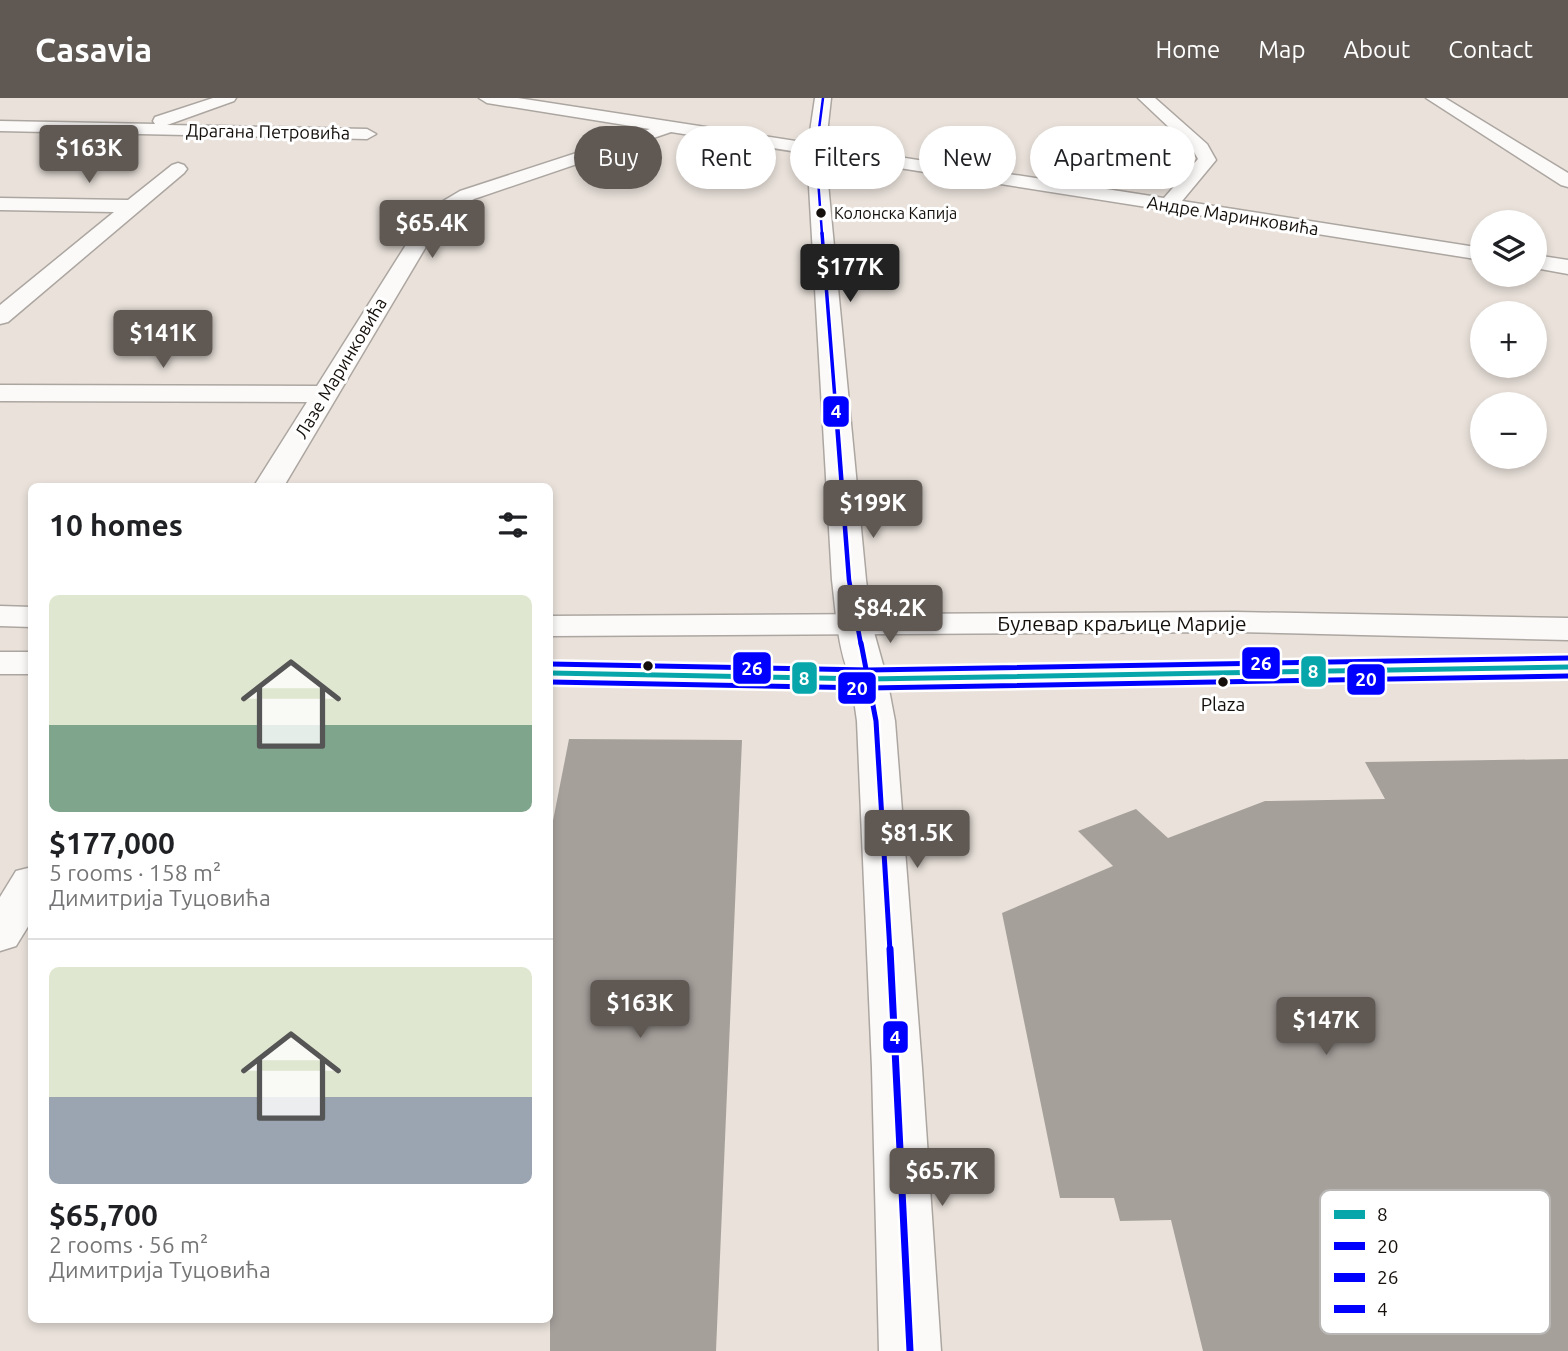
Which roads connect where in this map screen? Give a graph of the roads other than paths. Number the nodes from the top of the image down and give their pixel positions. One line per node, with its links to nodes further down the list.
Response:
1 (220, 98): 2 (street)
2 (227, 98): 10 (street)
3 (486, 98): 9 (street, Андре Маринковића)
4 (822, 98): 8 (street)
5 (1146, 98): 19 (street)
6 (1434, 98): 15 (street)
7 (0, 126): 10 (street, Драгана Петровића)
8 (819, 126)
9 (670, 127): 12 (street, Андре Маринковића); 25 (street, Лазе Маринковића)
10 (135, 129): 11 (street, Драгана Петровића)
11 (367, 134)
12 (790, 148)
13 (905, 166): 19 (street, Андре Маринковића)
14 (178, 169): 18 (street)
15 (1568, 181)
16 (819, 189): 29 (street)
17 (0, 204): 18 (street)
18 (133, 206): 23 (street)
19 (1168, 206): 20 (street, Андре Маринковића)
20 (1470, 252)
21 (1547, 264): 22 (street)
22 (1568, 267)
23 (0, 317)
24 (0, 393): 25 (street)
25 (327, 394): 26 (street, Лазе Маринковића)
26 (272, 483)
27 (0, 616): 28 (street)
28 (28, 617)
29 (855, 625): 30 (street, Булевар краљице Марије); 31 (street, Булевар краљице Марије); 36 (street)
30 (553, 626)
31 (1568, 629)
32 (0, 663): 33 (street)
33 (28, 663)
34 (1568, 667): 36 (street)
35 (553, 673): 36 (street)
36 (869, 679): 39 (street)
37 (28, 888): 38 (street)
38 (0, 934)
39 (910, 1351)

